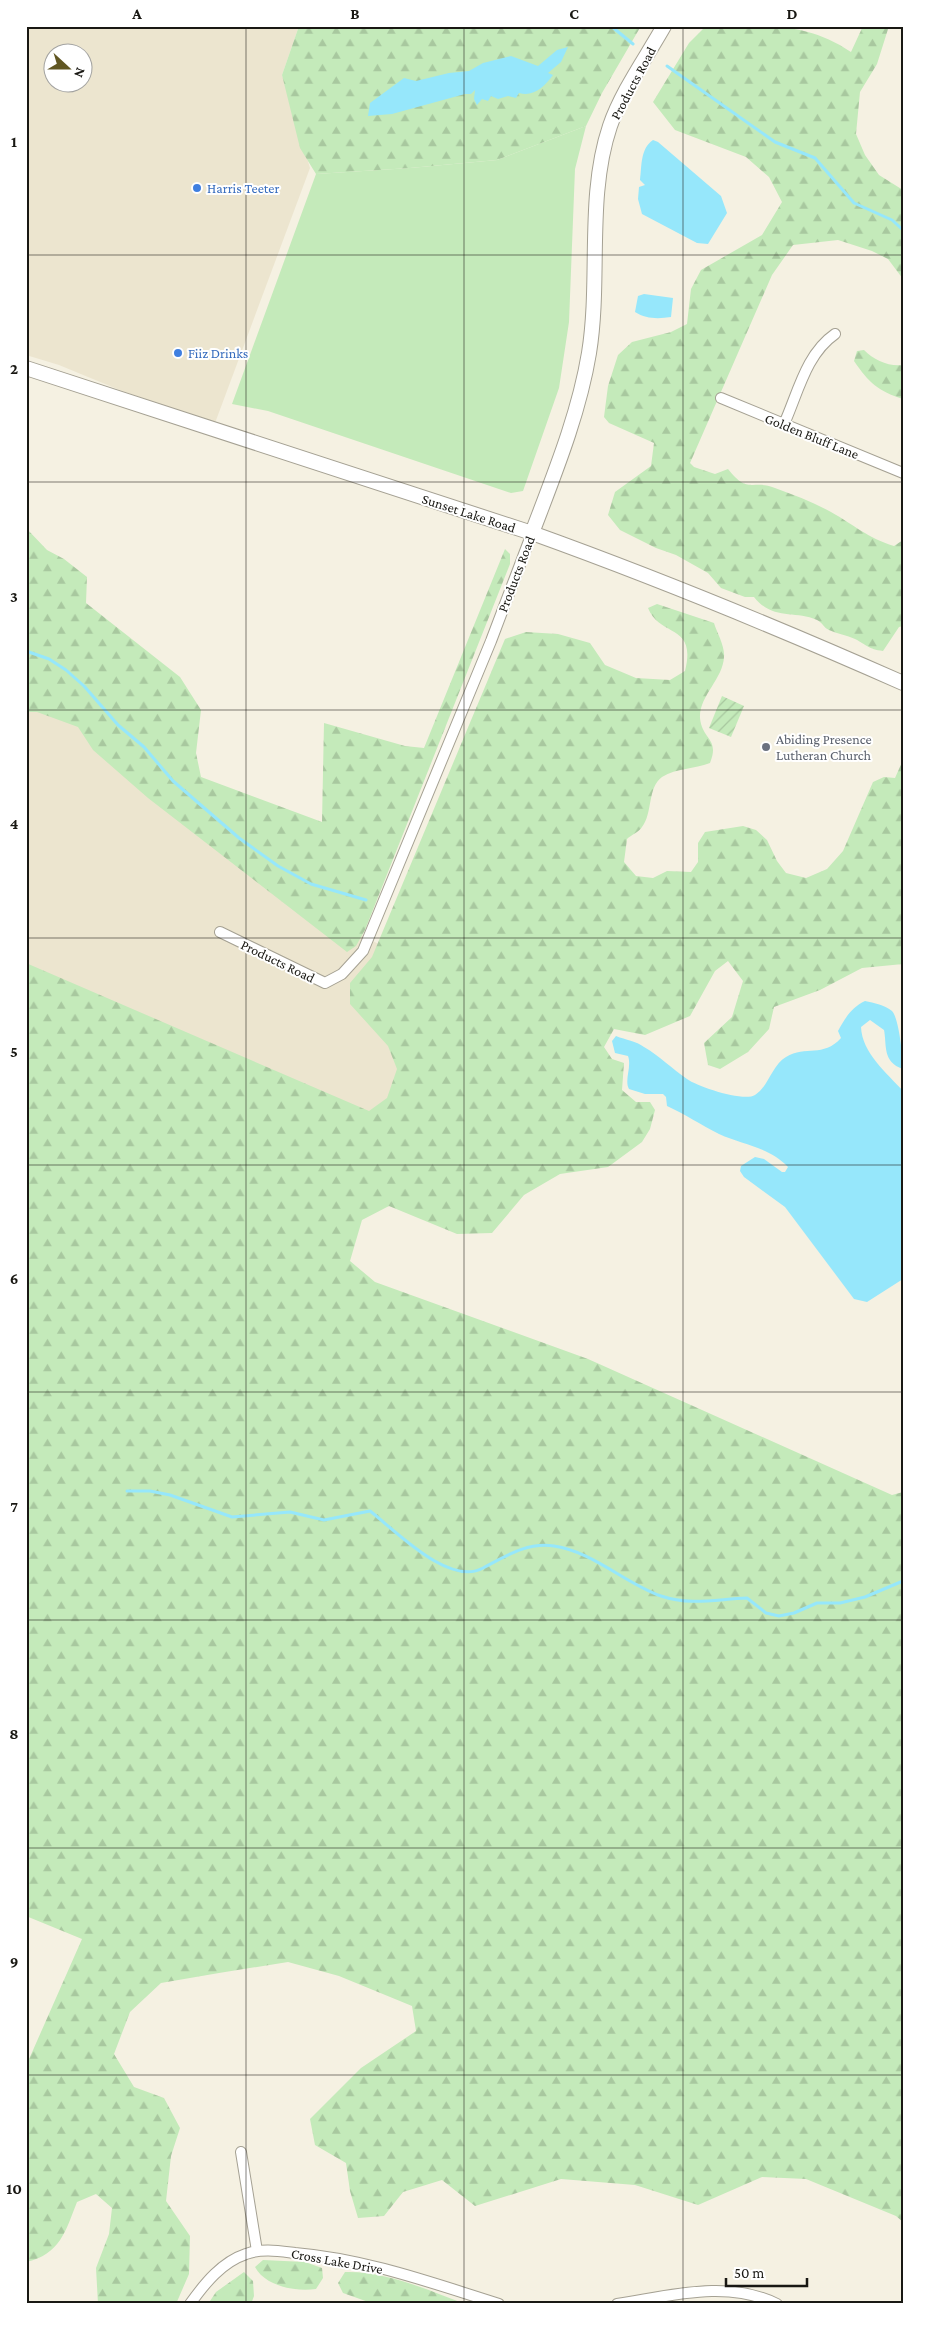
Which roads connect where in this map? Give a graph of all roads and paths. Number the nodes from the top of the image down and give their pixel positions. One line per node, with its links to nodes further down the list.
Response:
1 (664, 26): 7 (main road, Products Road)
2 (835, 334): 5 (street)
3 (26, 368): 7 (main road, Sunset Lake Road)
4 (721, 398): 5 (street, Golden Bluff Lane)
5 (784, 424): 6 (street, Golden Bluff Lane)
6 (903, 473)
7 (532, 533): 8 (main road, Sunset Lake Road); 9 (street, Products Road)
8 (903, 683)
9 (220, 932)
10 (241, 2152): 11 (street)
11 (257, 2251): 12 (street, Cross Lake Drive); 13 (street, Cross Lake Drive)
12 (190, 2304)
13 (499, 2304)
14 (617, 2304): 15 (street)
15 (777, 2304)

